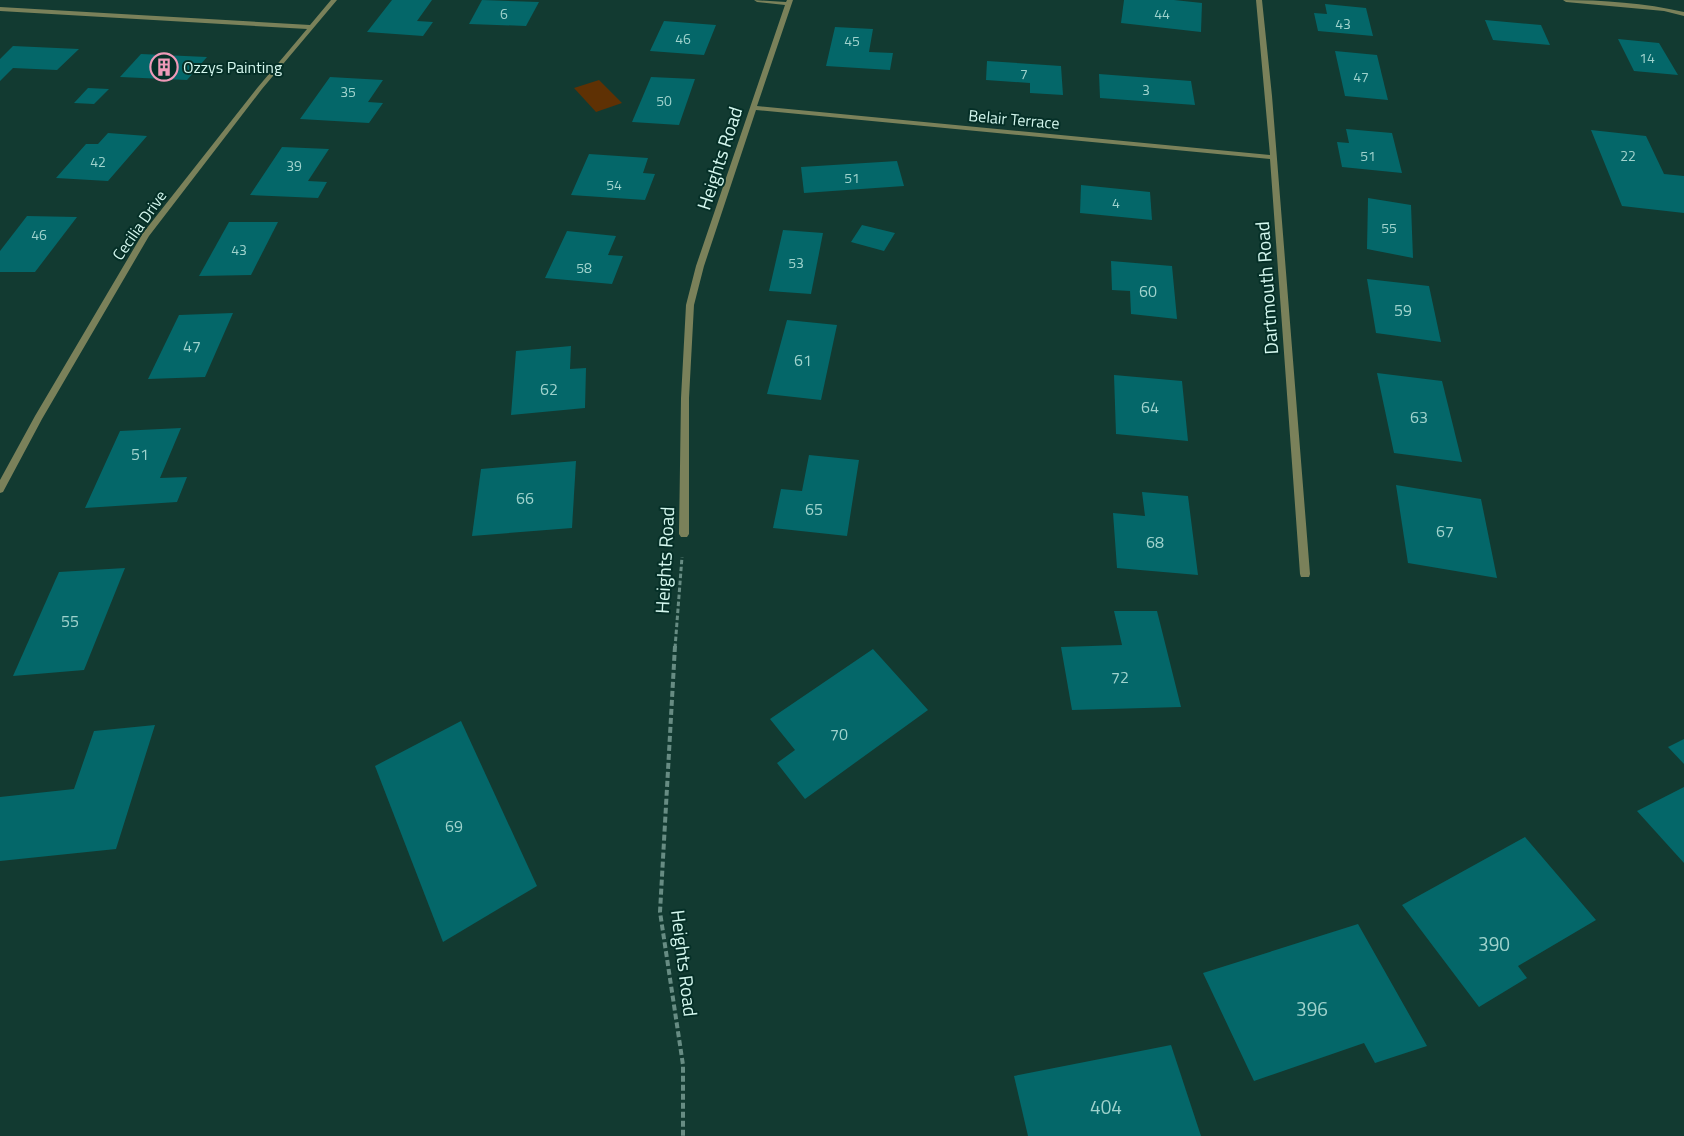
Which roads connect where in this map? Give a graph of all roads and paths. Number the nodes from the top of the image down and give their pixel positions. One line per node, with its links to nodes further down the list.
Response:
1 (334, 0): 8 (street, Cecilia Drive)
2 (757, 0): 5 (street)
3 (1259, 0): 10 (street, Dartmouth Road)
4 (1566, 0): 7 (street)
5 (789, 2): 9 (street, Heights Road)
6 (0, 10): 8 (street)
7 (1684, 14)
8 (311, 27): 11 (street, Cecilia Drive)
9 (752, 108): 10 (street, Belair Terrace); 12 (street, Heights Road)
10 (1272, 157): 13 (street, Dartmouth Road)
11 (0, 489)
12 (684, 534): 14 (path, Heights Road)
13 (1305, 574)
14 (683, 1136)

